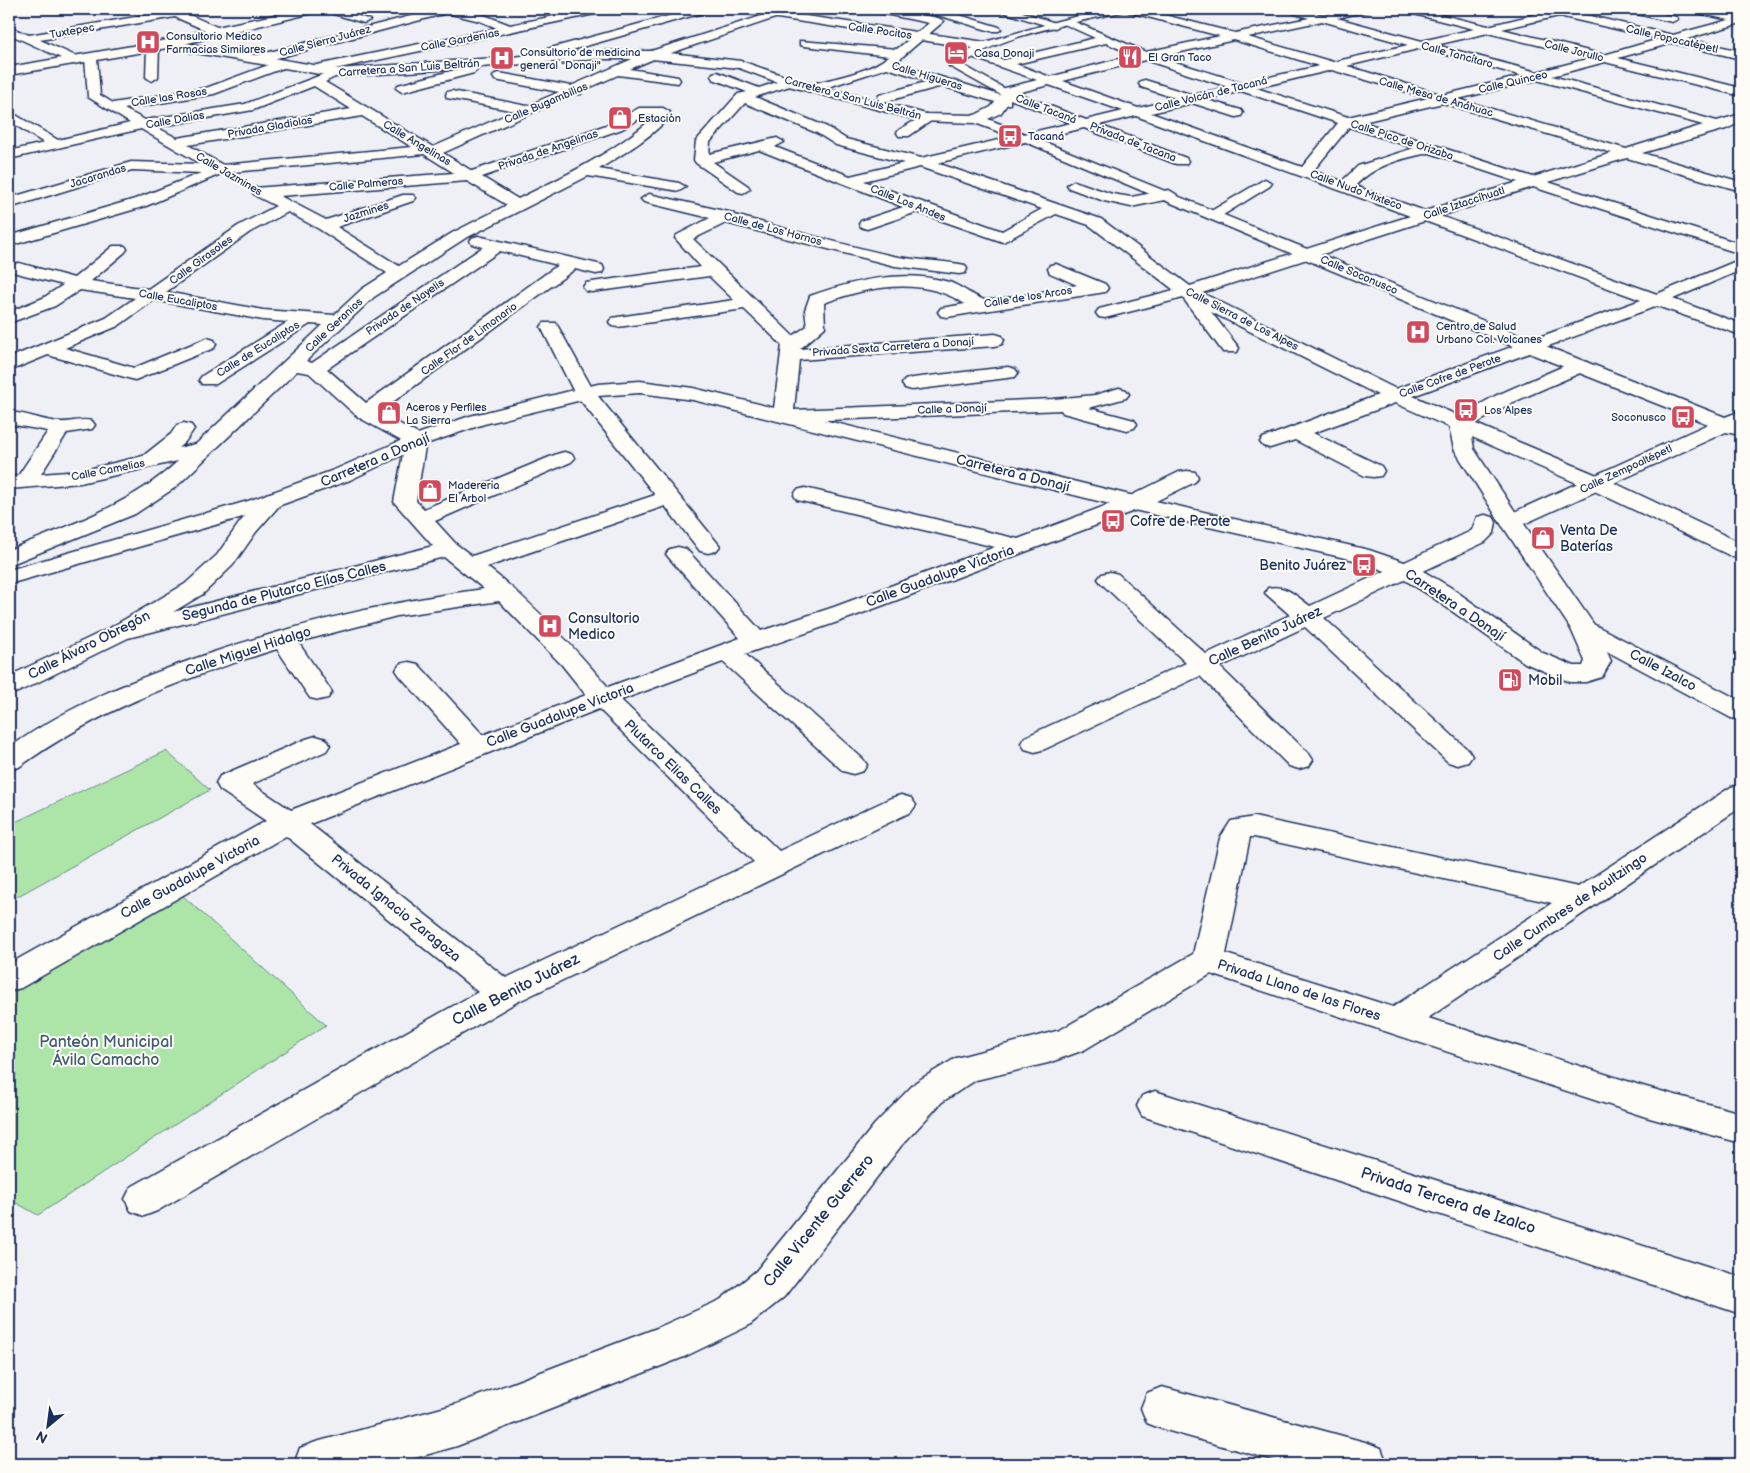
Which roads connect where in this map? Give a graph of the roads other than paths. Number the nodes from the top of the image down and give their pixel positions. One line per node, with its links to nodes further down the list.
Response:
1 (14, 9): 20 (street)
2 (317, 9): 39 (street)
3 (328, 9): 31 (street)
4 (447, 9): 36 (street); 63 (street, Calle Sierra Juárez)
5 (604, 9): 28 (street, Calle Gardenias)
6 (707, 9): 26 (street, Calle Pocitos); 44 (street, Calle Pocitos)
7 (875, 9): 27 (street, Calle Higueras)
8 (956, 9): 21 (street)
9 (1004, 9): 33 (street, Calle Pico de Orizaba)
10 (1120, 9): 33 (street)
11 (1129, 9): 22 (street, Calle Mesa de Anáhuac)
12 (1159, 9): 22 (street)
13 (1290, 9): 29 (street, Calle Tancítaro)
14 (1364, 9): 29 (street, Carretera a San Luis Beltrán)
15 (1406, 9): 38 (street, Calle Jorullo)
16 (1545, 9): 23 (street, Calle Popocatépetl)
17 (1573, 9): 23 (street, Calle Volcán de Tacaná)
18 (1628, 9): 30 (street)
19 (1694, 9): 32 (street)
20 (9, 10)
21 (932, 10): 27 (street); 37 (street)
22 (1142, 12): 43 (street, Calle Mesa de Anáhuac)
23 (1559, 12): 38 (street, Calle Volcán de Tacaná); 46 (street, Calle Popocatépetl)
24 (177, 13): 25 (street, Tuxtepec); 39 (street); 48 (street, Tuxtepec)
25 (206, 14)
26 (774, 15): 42 (street, Calle Pocitos); 59 (street, Calle Bugambilias)
27 (910, 16): 42 (street, Calle Higueras)
28 (563, 18): 36 (street, Calle Gardenias); 44 (street)
29 (1324, 18): 43 (street, Carretera a San Luis Beltrán); 53 (street, Calle Tancítaro)
30 (1672, 18)
31 (364, 20)
32 (1741, 20): 46 (street, Calle Quinceo)
33 (1061, 23): 45 (street, Calle Pico de Orizaba); 52 (street)
34 (28, 25): 35 (street)
35 (9, 29): 48 (street)
36 (510, 29): 41 (street); 47 (street, Calle Gardenias)
37 (995, 29)
38 (1490, 29): 53 (street, Calle Volcán de Tacaná); 64 (street, Calle Jorullo)
39 (216, 31): 50 (street)
40 (424, 32): 47 (street)
41 (526, 36)
42 (917, 36): 52 (street, Calle Pocitos); 58 (street, Calle Higueras)
43 (1232, 36): 61 (street, Carretera a San Luis Beltrán); 72 (street, Calle Mesa de Anáhuac)
44 (603, 37): 66 (street, Calle Pocitos)
45 (1107, 39): 61 (street, Calle Pico de Orizaba); 70 (street)
46 (1672, 39): 60 (street, Calle Popocatépetl); 64 (street, Calle Quinceo)
47 (450, 42): 55 (street, Calle Gardenias)
48 (26, 43): 65 (street)
49 (804, 43): 58 (street)
50 (167, 44): 54 (street); 56 (street)
51 (245, 44): 56 (street)
52 (986, 46): 57 (street)
53 (1421, 46): 72 (street, Calle Volcán de Tacaná); 78 (street, Calle Tancítaro)
54 (153, 47): 62 (street); 79 (street)
55 (422, 47): 71 (street); 76 (street, Calle Gardenias)
56 (217, 50): 63 (street)
57 (970, 52): 70 (street, Calle Nudo Mixteco); 95 (street)
58 (898, 53): 69 (street, Calle Higueras)
59 (652, 55): 66 (street, Carretera a San Luis Beltrán); 74 (street, Calle Bugambilias); 85 (street, Carretera a San Luis Beltrán)
60 (1741, 55)
61 (1145, 56): 82 (street, Carretera a San Luis Beltrán); 88 (street, Calle Pico de Orizaba)
62 (91, 58): 65 (street); 99 (street, Calle Jazmines)
63 (258, 58): 67 (street)
64 (1604, 58): 78 (street, Calle Quinceo); 92 (street, Calle Jorullo)
65 (74, 60): 73 (street)
66 (522, 60): 68 (street, Carretera a San Luis Beltrán)
67 (282, 64): 76 (street); 99 (street, Calle las Rosas)
68 (477, 64): 71 (street, Carretera a San Luis Beltrán); 89 (street)
69 (886, 64): 84 (street, Calle Higueras); 90 (street)
70 (1002, 64): 82 (street, Calle Nudo Mixteco)
71 (453, 66): 75 (street, Carretera a San Luis Beltrán)
72 (1330, 66): 81 (street, Calle Mesa de Anáhuac); 88 (street, Calle Volcán de Tacaná)
73 (9, 71)
74 (619, 71): 83 (street); 91 (street, Calle Bugambilias)
75 (337, 73): 76 (street, Calle Dalias)
76 (315, 76): 102 (street, Calle Angelinas); 111 (street, Calle Dalias)
77 (717, 76): 93 (street, Calle Sierra de Los Alpes)
78 (1538, 76): 97 (street, Calle Quinceo); 112 (street, Calle Tancítaro)
79 (152, 77)
80 (498, 77): 91 (street)
81 (1368, 77): 87 (street); 97 (street, Calle Mesa de Anáhuac)
82 (1049, 79): 95 (street, Carretera a San Luis Beltrán); 103 (street, Calle Nudo Mixteco)
83 (674, 80)
84 (945, 81): 95 (street, Calle Higueras); 96 (street)
85 (790, 82): 90 (street, Carretera a San Luis Beltrán); 93 (street)
86 (1145, 84): 98 (street)
87 (1340, 84)
88 (1241, 87): 98 (street, Calle Volcán de Tacaná); 109 (street, Calle Pico de Orizaba)
89 (402, 88)
90 (812, 88): 106 (street, Carretera a San Luis Beltrán)
91 (576, 91): 100 (street, Calle Bugambilias)
92 (1741, 92)
93 (751, 94): 113 (street, Calle Sierra de Los Alpes); 126 (street)
94 (452, 95): 100 (street)
95 (1007, 96): 107 (street, Carretera a San Luis Beltrán); 110 (street, Calle Tacaná)
96 (884, 98)
97 (1442, 98): 109 (street, Calle Quinceo); 123 (street, Calle Mesa de Anáhuac)
98 (1193, 99): 103 (street, Calle Volcán de Tacaná); 104 (street)
99 (112, 107): 111 (street, Calle Jazmines)
100 (528, 110): 122 (street, Calle Bugambilias)
101 (651, 110): 130 (street, Calle Geranios); 132 (street, Privada de Angelinas)
102 (365, 111): 117 (street, Privada Gladiolas); 122 (street, Calle Angelinas)
103 (1138, 112): 110 (street, Calle Volcán de Tacaná); 131 (street, Calle Nudo Mixteco)
104 (1236, 113)
105 (9, 115): 118 (street)
106 (926, 118): 107 (street, Carretera a San Luis Beltrán); 115 (street)
107 (977, 118): 116 (street, Calle Soconusco)
108 (1741, 118): 112 (street, Calle Iztaccíhuatl)
109 (1346, 122): 121 (street, Calle Pico de Orizaba); 131 (street)
110 (1084, 124): 116 (street, Calle Volcán de Tacaná); 127 (street, Privada de Tacana)
111 (141, 126): 117 (street, Calle Jazmines); 118 (street, Calle Dalias)
112 (1721, 126): 114 (street, Calle Tancítaro); 123 (street, Calle Iztaccíhuatl)
113 (822, 130): 119 (street); 128 (street, Calle Sierra de Los Alpes)
114 (1741, 131)
115 (904, 133)
116 (1026, 136): 128 (street, Calle Volcán de Tacaná); 142 (street, Calle Soconusco)
117 (175, 143): 129 (street, Calle Jazmines)
118 (55, 144): 124 (street, Calle Dalias)
119 (760, 146): 126 (street); 133 (street, Calle Los Andes)
120 (318, 147): 125 (street)
121 (1428, 149): 134 (street, Calle Pico de Orizaba); 138 (street)
122 (429, 152): 125 (street, Calle Bugambilias); 132 (street, Calle Angelinas)
123 (1626, 153): 134 (street, Calle Iztaccíhuatl); 139 (street, Calle Mesa de Anáhuac)
124 (9, 155)
125 (330, 158): 129 (street, Calle Bugambilias)
126 (701, 160): 140 (street)
127 (1181, 161)
128 (922, 163): 133 (street, Calle Volcán de Tacaná); 149 (street, Calle Sierra de Los Alpes)
129 (221, 169): 141 (street, Calle Jazmines); 145 (street, Jacarandas); 158 (street)
130 (586, 170): 137 (street); 146 (street, Calle Geranios)
131 (1305, 172): 138 (street, Calle Nudo Mixteco)
132 (471, 176): 141 (street, Calle Palmeras); 146 (street, Calle Angelinas)
133 (850, 180): 148 (street, Calle Los Andes)
134 (1532, 182): 152 (street, Calle Iztaccíhuatl); 161 (street, Calle Pico de Orizaba)
135 (1265, 184): 150 (street)
136 (1074, 185): 142 (street)
137 (679, 187)
138 (1345, 187): 152 (street, Calle Nudo Mixteco)
139 (1741, 187)
140 (744, 190)
141 (261, 193): 147 (street, Calle Jazmines)
142 (1169, 195): 150 (street, Calle Soconusco)
143 (408, 198): 155 (street, Jazmines)
144 (649, 199): 151 (street, Calle de Los Hornos)
145 (9, 203)
146 (517, 205): 157 (street, Calle Geranios)
147 (286, 207): 155 (street, Calle Jazmines); 177 (street, Calle Girasoles)
148 (918, 207): 153 (street, Calle Los Andes); 154 (street)
149 (1054, 209): 153 (street, Calle Los Andes); 176 (street, Calle Sierra de Los Alpes)
150 (1214, 214): 162 (street, Calle Soconusco)
151 (726, 216): 163 (street, Calle de Los Hornos); 170 (street)
152 (1425, 216): 162 (street, Calle Iztaccíhuatl); 178 (street, Calle Nudo Mixteco)
153 (954, 221): 156 (street)
154 (867, 224)
155 (325, 226): 171 (street, Calle Jazmines)
156 (933, 230)
157 (458, 236): 159 (street); 171 (street, Calle Geranios)
158 (9, 241)
159 (496, 246): 164 (street); 199 (street, Privada de Nayelis)
160 (119, 249): 173 (street)
161 (1741, 249)
162 (1306, 253): 176 (street, Calle Iztaccíhuatl); 192 (street, Calle Soconusco)
163 (897, 261): 168 (street, Calle de Los Hornos); 172 (street)
164 (572, 263): 167 (street); 210 (street, Calle Flor de Limonario)
165 (1741, 264): 178 (street, Calle Cofre de Perote)
166 (19, 268): 173 (street, Calle Eucaliptos)
167 (596, 269)
168 (959, 269)
169 (1056, 269): 175 (street)
170 (713, 270): 174 (street); 179 (street)
171 (398, 273): 186 (street, Calle Geranios)
172 (884, 283): 181 (street, Calle de los Arcos); 194 (street, Calle de los Arcos)
173 (77, 284): 177 (street, Calle Eucaliptos); 184 (street)
174 (592, 287)
175 (1095, 287): 180 (street); 181 (street, Calle de los Arcos)
176 (1187, 292): 180 (street, Calle Iztaccíhuatl); 193 (street); 206 (street, Calle Sierra de Los Alpes)
177 (154, 295): 185 (street, Calle Eucaliptos); 195 (street, Calle Girasoles)
178 (1657, 300): 189 (street, Calle Nudo Mixteco); 192 (street, Calle Cofre de Perote)
179 (748, 303): 187 (street); 194 (street)
180 (1135, 304): 183 (street, Calle Iztaccíhuatl)
181 (982, 307): 182 (street)
182 (947, 312)
183 (1105, 313)
184 (9, 318)
185 (307, 318): 186 (street, Calle Eucaliptos); 201 (street, Calle de Eucaliptos)
186 (338, 321): 196 (street, Calle Geranios)
187 (618, 322)
188 (550, 327): 204 (street)
189 (1741, 330)
190 (996, 340): 194 (street, Privada Sexta Carretera a Donají)
191 (202, 346): 195 (street)
192 (1531, 347): 198 (street, Calle Soconusco); 206 (street, Calle Cofre de Perote)
193 (1230, 348)
194 (791, 349): 211 (street)
195 (50, 350): 197 (street, Calle Girasoles)
196 (291, 364): 199 (street); 222 (street, Calle Geranios)
197 (9, 365)
198 (1580, 366): 215 (street, Calle Soconusco); 217 (street)
199 (315, 369): 210 (street)
200 (1008, 373): 202 (street)
201 (209, 380)
202 (948, 380): 203 (street); 209 (street)
203 (912, 384)
204 (584, 392): 211 (street, Carretera a Donají); 220 (street, Carretera a Donají); 230 (street)
205 (1119, 394): 208 (street, Calle a Donají)
206 (1395, 396): 217 (street, Calle Sierra de Los Alpes); 219 (street, Calle Cofre de Perote)
207 (9, 403): 213 (street)
208 (1054, 405): 209 (street, Calle a Donají); 214 (street)
209 (972, 409): 211 (street, Calle a Donají)
210 (365, 413): 220 (street)
211 (783, 416): 232 (street, Carretera a Donají)
212 (9, 418): 213 (street)
213 (57, 418): 216 (street); 227 (street)
214 (1127, 424)
215 (1736, 424): 228 (street, Calle Zempoaltépetl)
216 (86, 425)
217 (1459, 425): 228 (street, Calle Sierra de Los Alpes); 235 (street, Carretera a Donají)
218 (184, 429): 224 (street)
219 (1297, 433): 221 (street, Calle Cofre de Perote); 225 (street)
220 (416, 441): 231 (street, Carretera a Donají); 233 (street, Plutarco Elias Calles)
221 (1270, 442)
222 (206, 448): 224 (street, Calle Camelias); 241 (street, Calle Geranios)
223 (564, 458): 233 (street)
224 (146, 463): 227 (street, Calle Camelias)
225 (1373, 471)
226 (1187, 477): 232 (street)
227 (16, 483)
228 (1596, 483): 235 (street, Calle Zempoaltépetl); 239 (street, Calle Sierra de Los Alpes)
229 (805, 494): 237 (street)
230 (668, 498): 236 (street); 242 (street)
231 (274, 499): 244 (street, Carretera a Donají); 250 (street, Calle Álvaro Obregón)
232 (1134, 503): 237 (street, Calle Guadalupe Victoria); 243 (street, Carretera a Donají)
233 (422, 518): 238 (street, Plutarco Elias Calles)
234 (1485, 522): 243 (street, Calle Benito Juárez)
235 (1511, 522): 249 (street, Carretera a Donají)
236 (708, 546)
237 (1020, 546): 252 (street, Calle Guadalupe Victoria)
238 (448, 549): 242 (street, Plutarco Elias Calles); 250 (street, Segunda de Plutarco Elías Calles)
239 (1741, 552)
240 (678, 554): 252 (street)
241 (9, 558)
242 (470, 565): 246 (street, Plutarco Elias Calles)
243 (1405, 570): 248 (street, Calle Benito Juárez); 249 (street, Carretera a Donají)
244 (9, 577)
245 (1110, 579): 254 (street)
246 (505, 593): 251 (street, Calle Miguel Hidalgo); 258 (street, Plutarco Elias Calles)
247 (1277, 593): 248 (street)
248 (1308, 616): 254 (street, Calle Benito Juárez); 263 (street)
249 (1584, 628): 259 (street, Calle Izalco)
250 (119, 633): 256 (street, Calle Álvaro Obregón)
251 (282, 638): 257 (street); 265 (street, Calle Miguel Hidalgo)
252 (756, 641): 253 (street, Calle Guadalupe Victoria)
253 (727, 652): 258 (street, Calle Guadalupe Victoria); 266 (street)
254 (1203, 665): 260 (street, Calle Benito Juárez); 264 (street)
255 (409, 670): 262 (street)
256 (9, 686)
257 (320, 692)
258 (603, 698): 262 (street, Calle Guadalupe Victoria); 270 (street, Plutarco Elias Calles)
259 (1741, 712)
260 (1035, 743)
261 (316, 745): 269 (street, Privada Ignacio Zaragoza)
262 (479, 747): 269 (street, Calle Guadalupe Victoria)
263 (1458, 756)
264 (1299, 760)
265 (9, 761)
266 (852, 765)
267 (1741, 794): 271 (street, Calle Cumbres de Acultzingo)
268 (901, 805): 270 (street, Calle Benito Juárez)
269 (288, 822): 273 (street, Calle Guadalupe Victoria); 274 (street, Privada Ignacio Zaragoza)
270 (774, 864): 274 (street, Calle Benito Juárez)
271 (1583, 899): 272 (street, Privada Llano de las Flores); 275 (street, Calle Cumbres de Acultzingo)
272 (1208, 961): 275 (street, Privada Llano de las Flores); 281 (street, Calle Vicente Guerrero)
273 (9, 979)
274 (503, 994): 278 (street, Calle Benito Juárez)
275 (1398, 1021): 277 (street, Privada Llano de las Flores)
276 (1155, 1106): 279 (street, Privada Tercera de Izalco)
277 (1741, 1128)
278 (144, 1199)
279 (1741, 1296)
280 (1162, 1408): 282 (street)
281 (316, 1464)
282 (1366, 1464)

